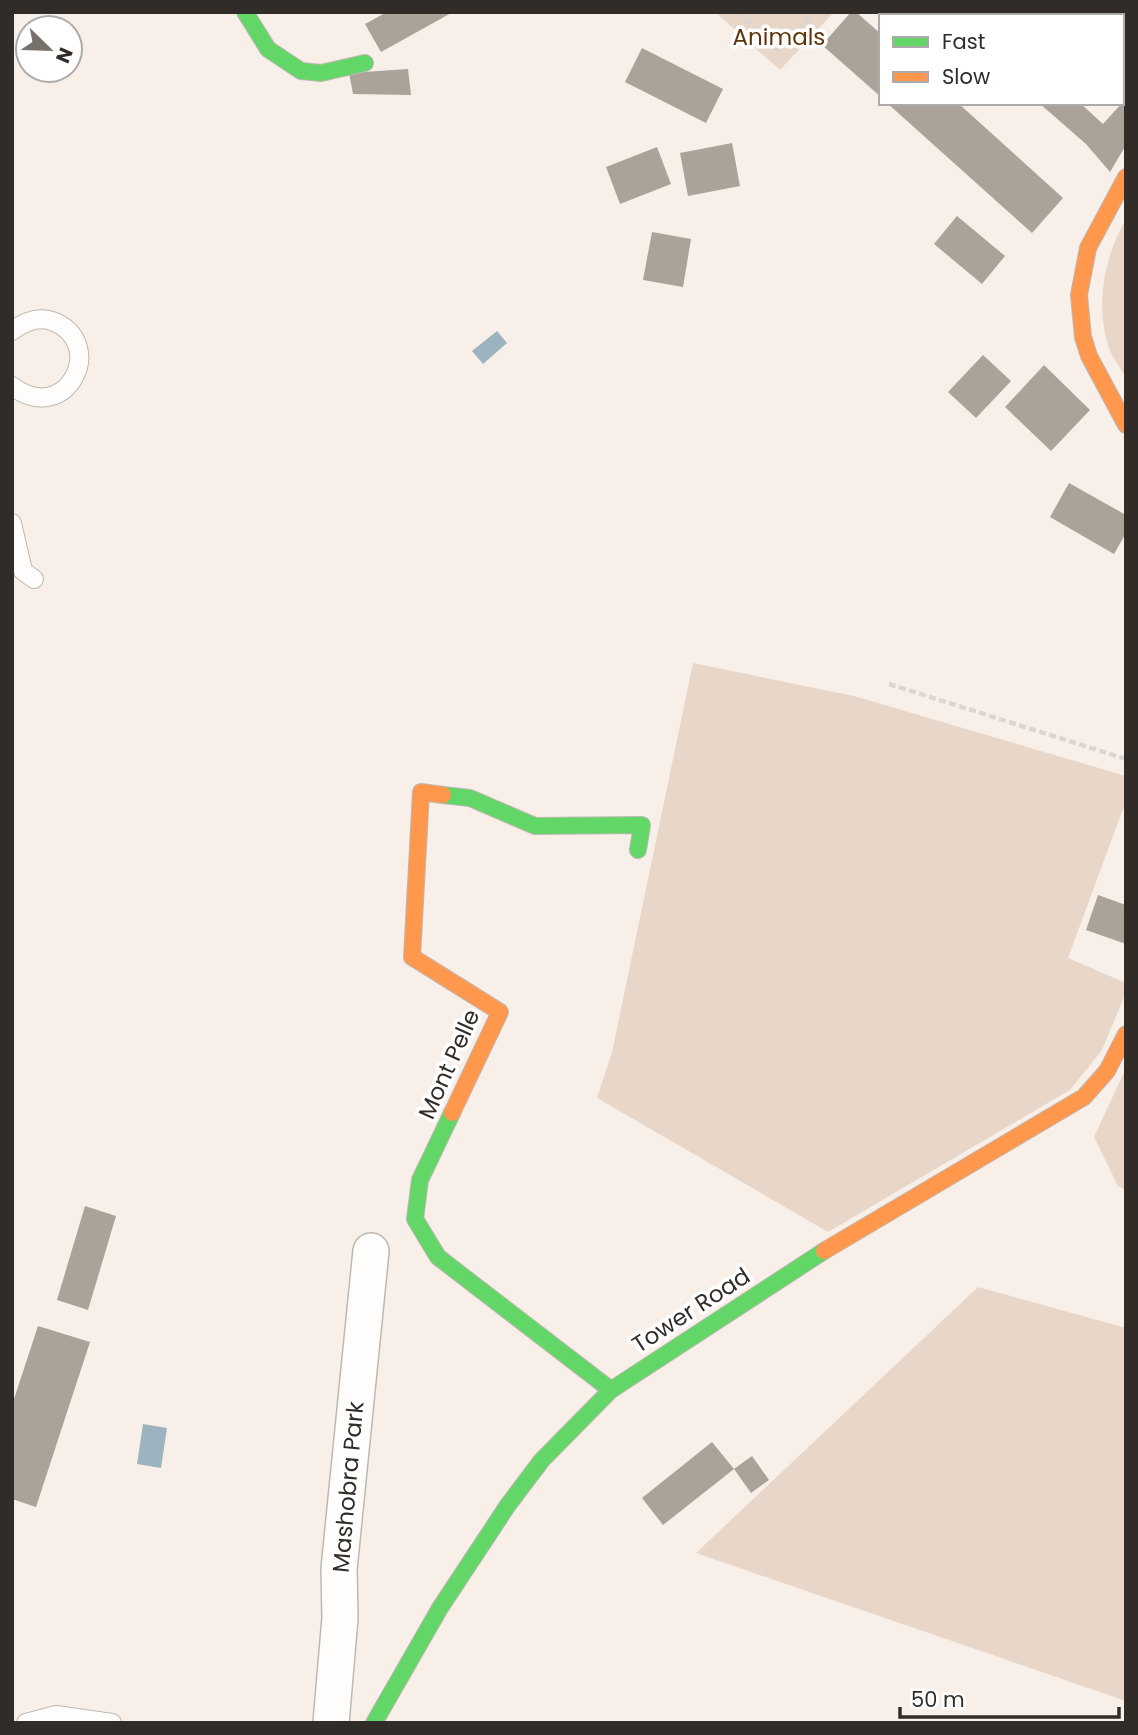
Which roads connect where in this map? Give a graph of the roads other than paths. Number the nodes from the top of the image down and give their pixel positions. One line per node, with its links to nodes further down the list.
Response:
1 (244, 12): 2 (street)
2 (365, 63)
3 (1126, 177): 6 (street)
4 (16, 321): 5 (lane)
5 (12, 387)
6 (1126, 425)
7 (12, 523): 8 (lane)
8 (34, 579)
9 (638, 850): 12 (street, Mont Pelle)
10 (1126, 1034): 12 (street, Tower Road)
11 (371, 1251): 15 (street, Mashobra Park)
12 (611, 1390): 16 (street, Tower Road)
13 (26, 1723): 14 (lane)
14 (112, 1723)
15 (331, 1723)
16 (374, 1723)

